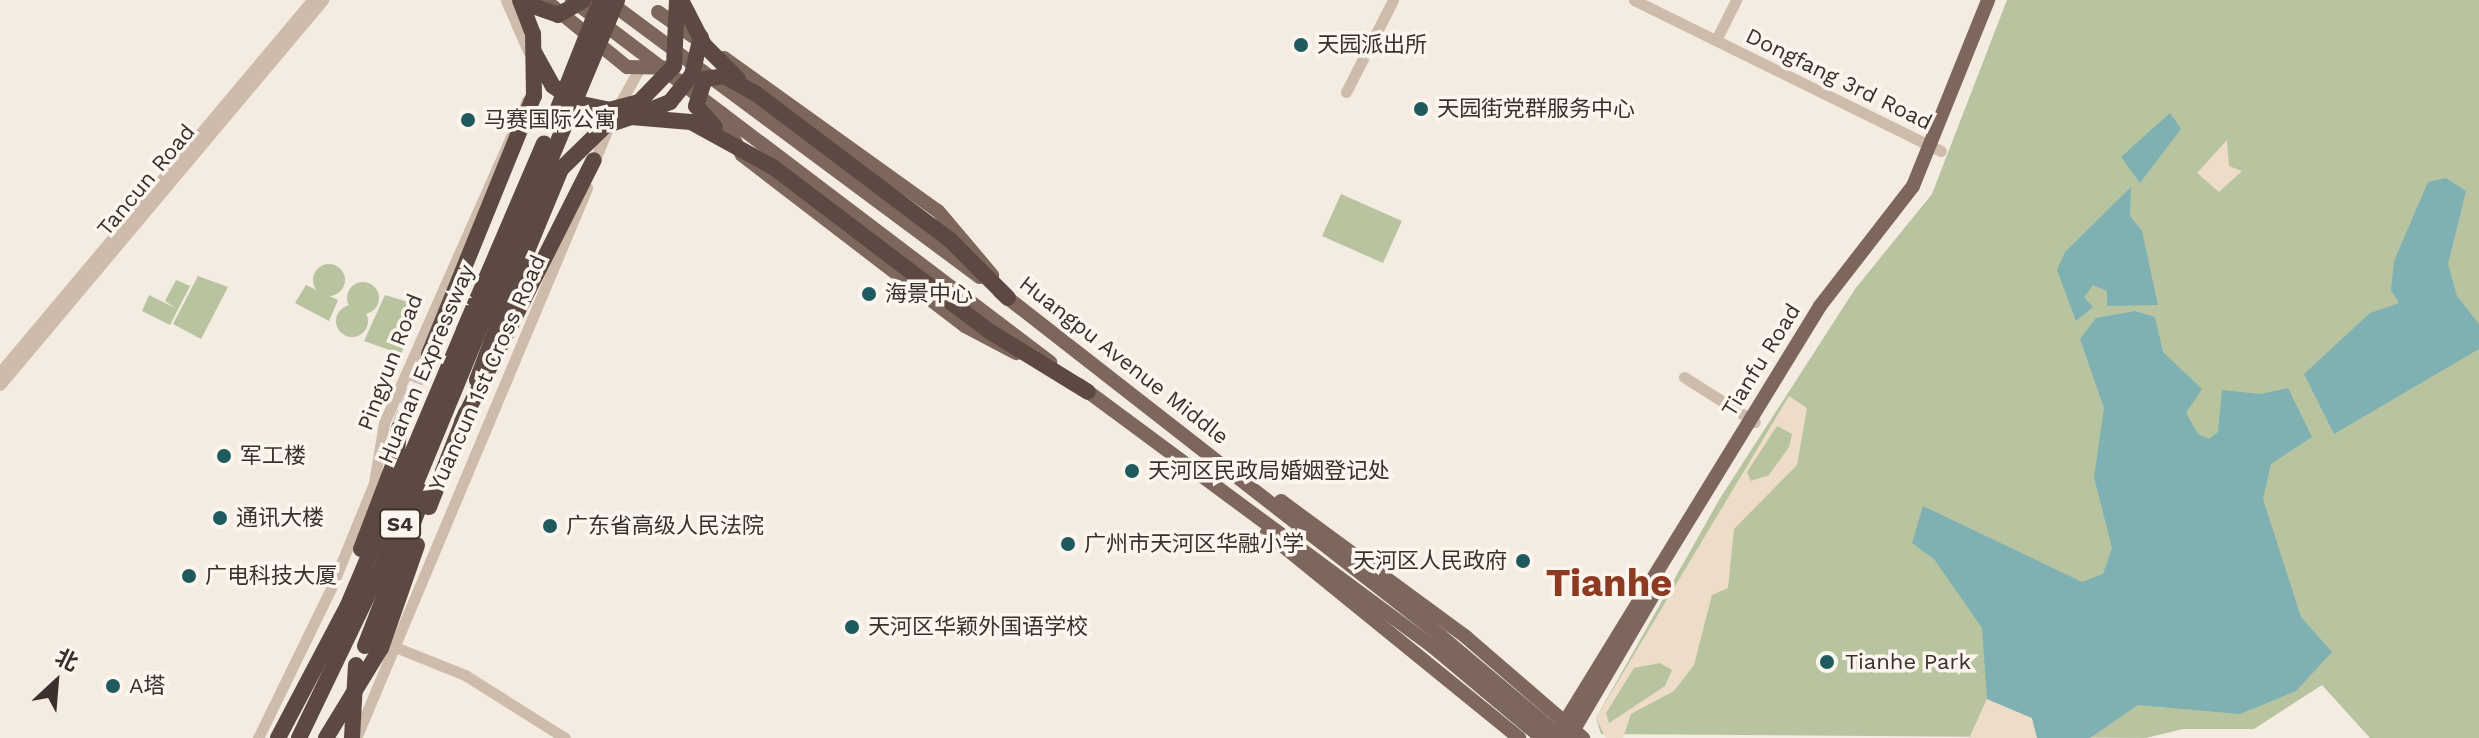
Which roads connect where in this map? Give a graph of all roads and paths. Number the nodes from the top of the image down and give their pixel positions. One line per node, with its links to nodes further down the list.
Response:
1 (312, 0): 33 (street, Tancun Road)
2 (323, 0): 35 (street, Tancun Road)
3 (545, 0): 21 (main road)
4 (572, 0): 20 (main road, Huangpu Avenue Middle)
5 (584, 0): 15 (highway, bridge)
6 (601, 0): 30 (highway, Huanan Expressway / S4, bridge)
7 (607, 0): 17 (main road, Huangpu Avenue Middle)
8 (617, 0): 30 (highway, Huanan Expressway / S4, bridge)
9 (691, 0): 25 (highway, bridge)
10 (1393, 0): 22 (street)
11 (1634, 0): 18 (street, Dongfang 3rd Road)
12 (1736, 0): 18 (street)
13 (1988, 0): 26 (main road, Tianfu Road)
14 (1997, 0): 26 (main road, Tianfu Road)
15 (516, 1): 19 (highway); 50 (street, Pingyun Road)
16 (667, 3): 17 (main road); 19 (highway, bridge); 23 (highway, bridge); 29 (main road)
17 (649, 30): 29 (main road, Huangpu Avenue Middle)
18 (1716, 40): 26 (street, Dongfang 3rd Road)
19 (534, 52): 31 (highway)
20 (666, 68): 21 (main road); 24 (main road, Huangpu Avenue Middle)
21 (638, 71): 27 (street, Yuancun 1st Cross Road)
22 (1346, 92)
23 (755, 93): 28 (highway, bridge); 29 (highway)
24 (719, 109): 32 (main road); 36 (main road, Huangpu Avenue Middle)
25 (631, 117): 28 (highway, bridge); 38 (highway, bridge)
26 (1937, 149): 37 (main road, Tianfu Road)
27 (594, 160): 38 (highway); 44 (street, Yuancun 1st Cross Road)
28 (773, 167): 32 (highway)
29 (1008, 298): 40 (main road, Huangpu Avenue Middle)
30 (471, 333): 43 (highway); 47 (highway, Huanan Expressway / S4); 52 (highway, Huanan Expressway / S4)
31 (429, 354)
32 (1032, 359): 36 (highway)
33 (0, 372)
34 (1684, 377): 37 (street)
35 (0, 385)
36 (1088, 392): 41 (main road, Huangpu Avenue Middle)
37 (1753, 421): 49 (main road, Tianfu Road)
38 (462, 422): 53 (highway, bridge)
39 (399, 428): 47 (highway)
40 (1220, 462): 42 (main road, Huangpu Avenue Middle); 46 (main road)
41 (1234, 503): 42 (main road, Huangpu Avenue Middle); 48 (main road)
42 (1437, 641): 49 (main road, Huangpu Avenue Middle, bridge); 57 (main road, Huangpu Avenue Middle, bridge)
43 (365, 646)
44 (395, 647): 54 (street, Yuancun 1st Cross Road); 55 (street)
45 (356, 665): 54 (highway)
46 (1515, 678): 48 (main road); 49 (main road)
47 (297, 702): 51 (highway, Huanan Expressway / S4)
48 (1487, 711): 56 (main road)
49 (1571, 733): 58 (main road, Tianfu Road)
50 (258, 738)
51 (278, 738)
52 (299, 738)
53 (326, 738)
54 (354, 738)
55 (565, 738)
56 (1519, 738)
57 (1542, 738)
58 (1555, 738)

